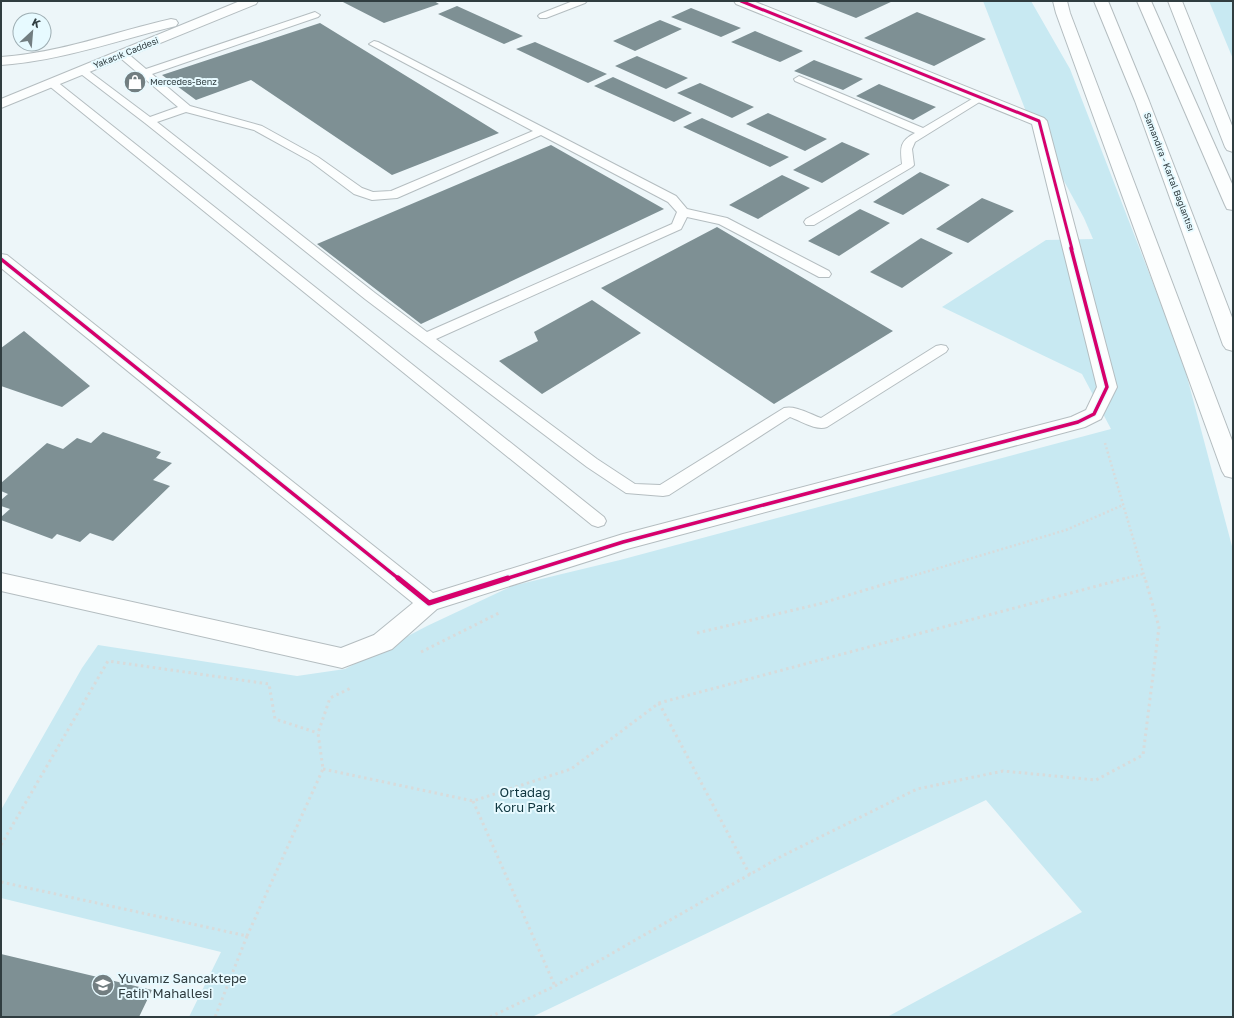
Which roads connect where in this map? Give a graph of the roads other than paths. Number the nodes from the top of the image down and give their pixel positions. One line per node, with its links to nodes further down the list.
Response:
1 (251, 1): 11 (main road, Yakacık Caddesi)
2 (582, 1): 10 (lane)
3 (741, 1): 20 (main road)
4 (1101, 1): 33 (main road, Samandıra - Kartal Bağlantısı)
5 (1144, 1): 27 (main road)
6 (1175, 1): 12 (main road)
7 (1180, 1): 12 (main road)
8 (1060, 5): 35 (main road)
9 (315, 15): 17 (lane)
10 (543, 16)
11 (214, 17): 14 (main road, Yakacık Caddesi); 15 (main road)
12 (1186, 32): 26 (main road)
13 (374, 44): 24 (lane)
14 (122, 54): 16 (main road, Yakacık Caddesi); 17 (lane)
15 (1, 61)
16 (82, 71): 19 (main road, Yakacık Caddesi); 23 (lane)
17 (145, 73): 22 (lane)
18 (799, 79): 25 (lane)
19 (52, 82): 21 (main road, Yakacık Caddesi); 36 (lane)
20 (981, 98): 25 (lane); 38 (main road)
21 (1, 104)
22 (186, 108): 23 (lane); 24 (lane)
23 (149, 121): 32 (lane)
24 (542, 131): 28 (lane)
25 (923, 132): 29 (lane)
26 (1233, 147)
27 (1233, 205)
28 (683, 212): 31 (lane); 32 (lane)
29 (810, 222)
30 (1, 259): 38 (main road)
31 (824, 274)
32 (426, 338): 34 (lane)
33 (1233, 345)
34 (941, 349)
35 (1233, 471)
36 (598, 521)
37 (1, 582): 38 (main road)
38 (429, 604)

